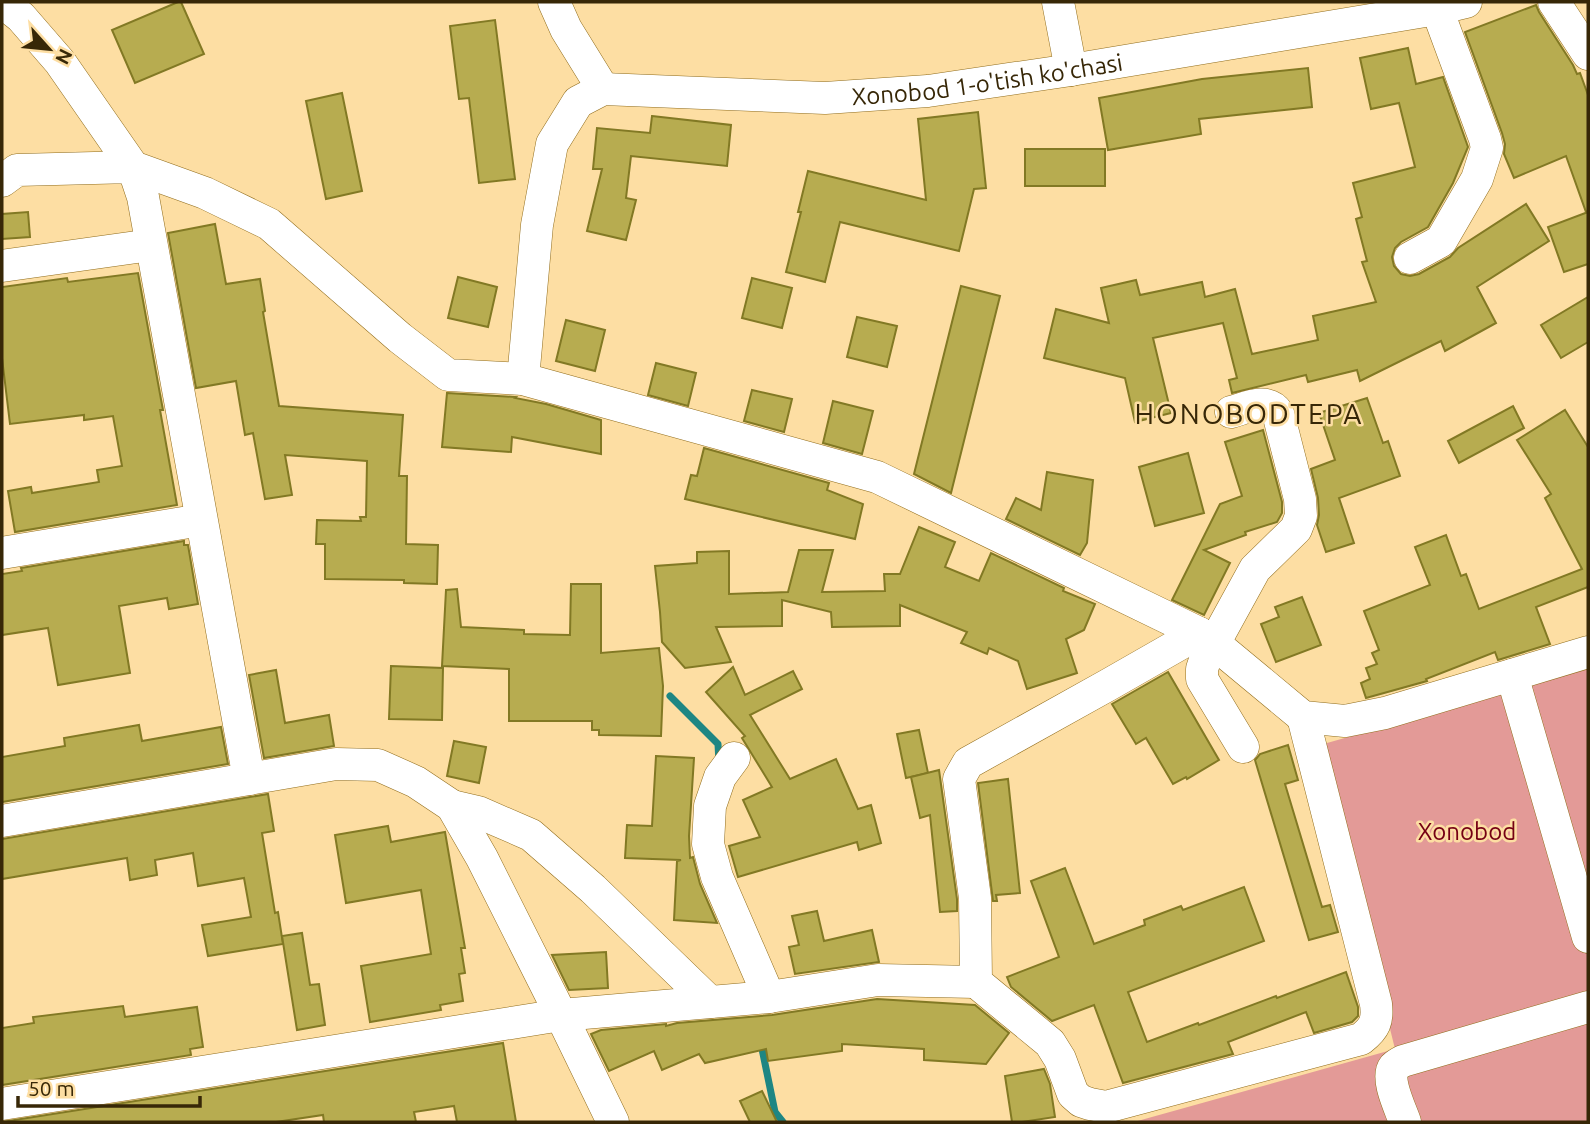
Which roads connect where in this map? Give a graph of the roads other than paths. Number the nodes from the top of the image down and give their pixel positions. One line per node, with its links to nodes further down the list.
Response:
1 (2, 2): 9 (street)
2 (554, 2): 8 (street)
3 (1058, 2): 7 (street)
4 (1554, 2): 6 (street)
5 (1451, 5): 7 (street, Xonobod 1-o'tish ko'chasi); 12 (street)
6 (1588, 54)
7 (1071, 70): 8 (street, Xonobod 1-o'tish ko'chasi)
8 (603, 89): 14 (street)
9 (133, 167): 10 (street); 11 (street); 14 (street)
10 (2, 181)
11 (151, 245): 13 (street); 16 (street)
12 (1410, 258)
13 (2, 266)
14 (523, 379): 18 (street)
15 (1230, 412): 18 (street)
16 (201, 520): 17 (street); 24 (street)
17 (2, 553)
18 (1207, 638): 21 (street); 22 (street); 28 (street)
19 (1588, 652): 20 (street)
20 (1512, 675): 21 (street); 27 (street)
21 (1303, 717): 28 (street)
22 (1243, 747)
23 (734, 758): 29 (street)
24 (249, 779): 25 (street); 26 (street)
25 (452, 806): 30 (street); 32 (street)
26 (2, 821)
27 (1588, 937)
28 (976, 982): 29 (street)
29 (757, 998): 30 (street)
30 (710, 1002): 32 (street)
31 (1588, 1007): 35 (street)
32 (561, 1015): 33 (street); 34 (street)
33 (2, 1104)
34 (613, 1122)
35 (1405, 1122)

